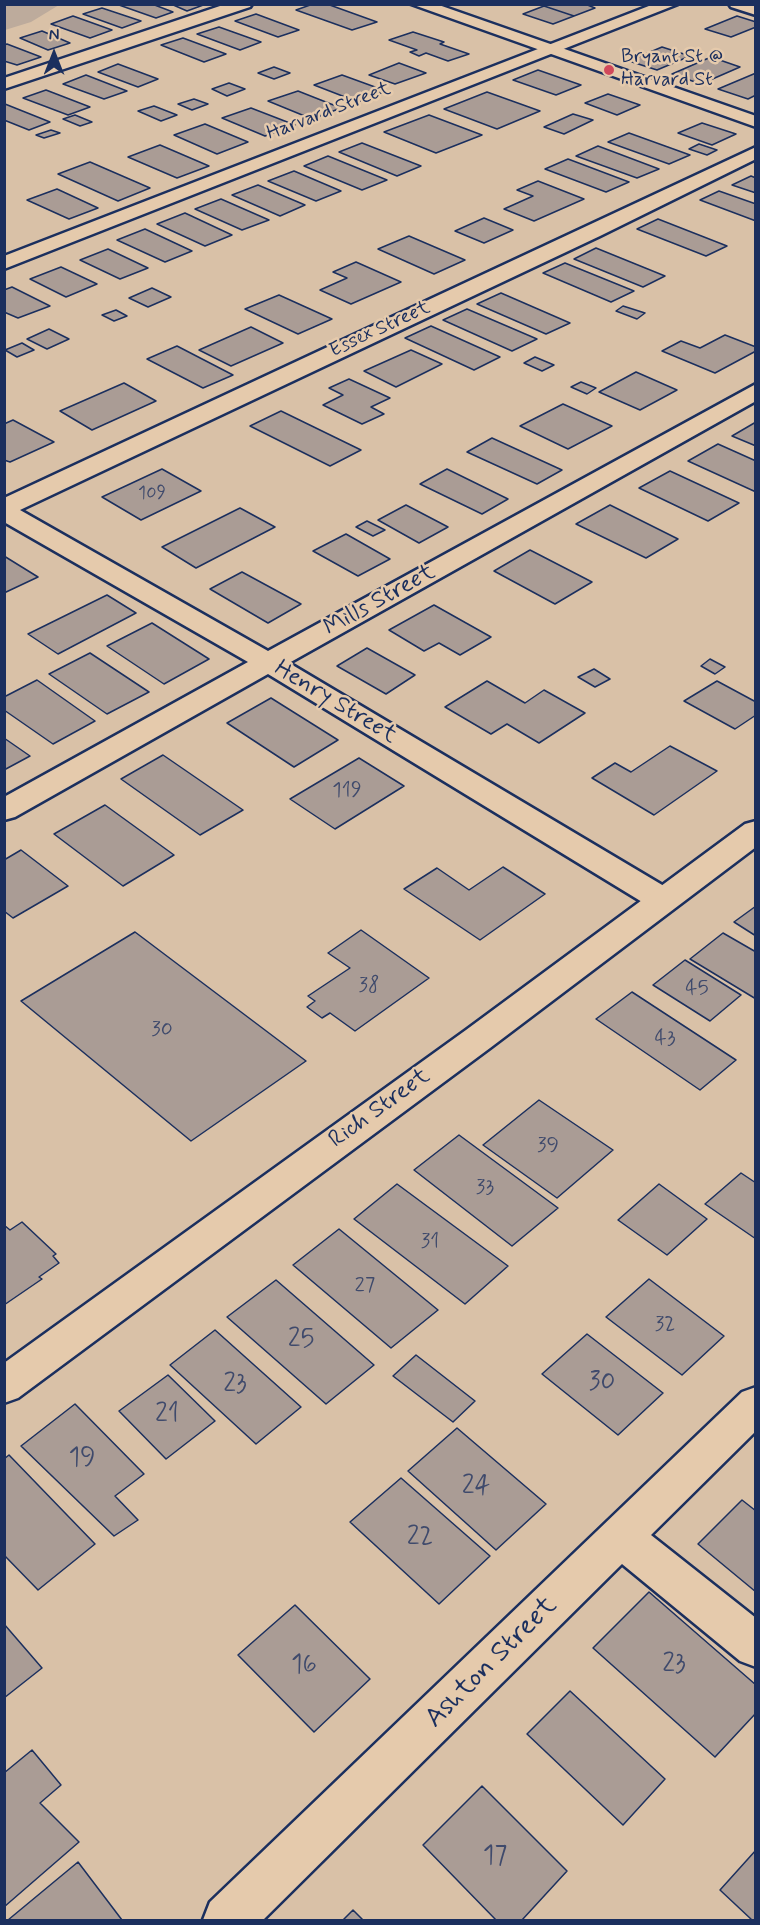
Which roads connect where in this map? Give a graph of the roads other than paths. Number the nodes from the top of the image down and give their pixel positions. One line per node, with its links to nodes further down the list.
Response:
1 (244, 4): 7 (street)
2 (418, 4): 6 (street)
3 (670, 4): 6 (street, Harvard Street)
4 (737, 4): 5 (street)
5 (756, 10)
6 (552, 50): 8 (street); 10 (street, Harvard Street)
7 (4, 84)
8 (756, 123)
9 (756, 152): 12 (street, Essex Street)
10 (4, 263)
11 (756, 391): 13 (street, Mills Street)
12 (4, 510): 13 (street, Henry Street)
13 (269, 663): 14 (street, Mills Street); 16 (street, Henry Street)
14 (4, 810)
15 (756, 831): 16 (street, Rich Street)
16 (663, 900): 17 (street, Rich Street)
17 (4, 1386)
18 (756, 1404): 19 (street, Ashton Street)
19 (620, 1536): 20 (street); 21 (street, Ashton Street)
20 (756, 1646)
21 (228, 1920)

